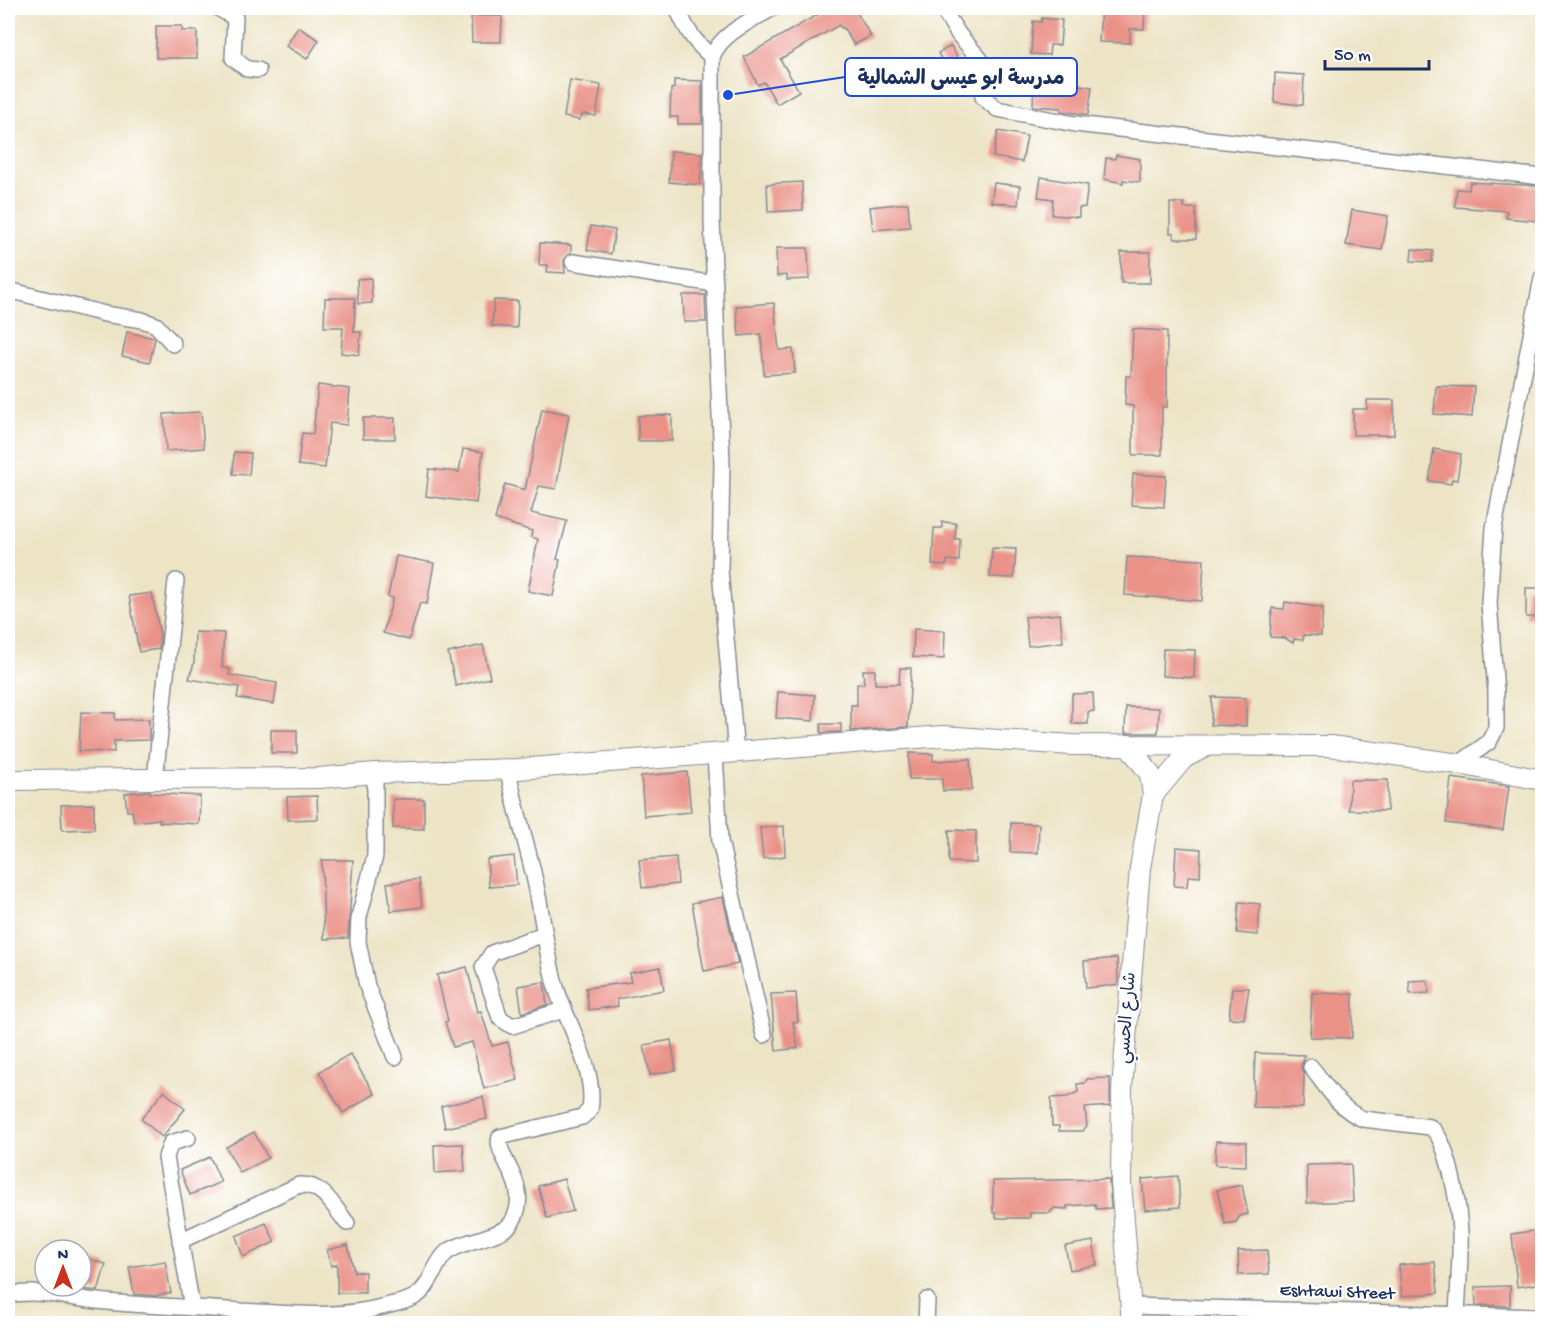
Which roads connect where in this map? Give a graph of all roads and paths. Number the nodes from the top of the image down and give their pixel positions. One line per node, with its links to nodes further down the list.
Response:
1 (219, 8): 6 (street)
2 (677, 8): 5 (street)
3 (773, 8): 5 (street)
4 (942, 8): 7 (street)
5 (712, 57): 10 (street)
6 (258, 70)
7 (1542, 177)
8 (573, 262): 10 (street)
9 (1542, 278): 18 (street)
10 (715, 284): 16 (street)
11 (8, 290): 12 (street)
12 (173, 344)
13 (176, 581): 21 (street)
14 (1213, 744): 15 (street); 18 (street); 24 (street)
15 (1128, 745): 16 (street); 24 (street)
16 (736, 753): 17 (street)
17 (715, 754): 19 (street); 27 (street)
18 (1459, 764): 23 (street)
19 (508, 770): 20 (street); 25 (street)
20 (375, 773): 21 (street); 28 (street)
21 (155, 779): 22 (street)
22 (8, 780)
23 (1542, 780)
24 (1153, 795): 36 (street, شارع الحسي)
25 (544, 934): 26 (street); 26 (street)
26 (563, 1010): 35 (street)
27 (764, 1035)
28 (395, 1057)
29 (1311, 1067): 37 (street)
30 (188, 1138): 32 (street)
31 (347, 1223): 32 (street)
32 (180, 1241): 35 (street)
33 (8, 1295): 35 (street)
34 (927, 1300): 39 (street)
35 (192, 1308)
36 (1131, 1315): 37 (street, Eshtawi Street)
37 (1457, 1316): 38 (street, Eshtawi Street)
38 (1542, 1317)
39 (926, 1323)

